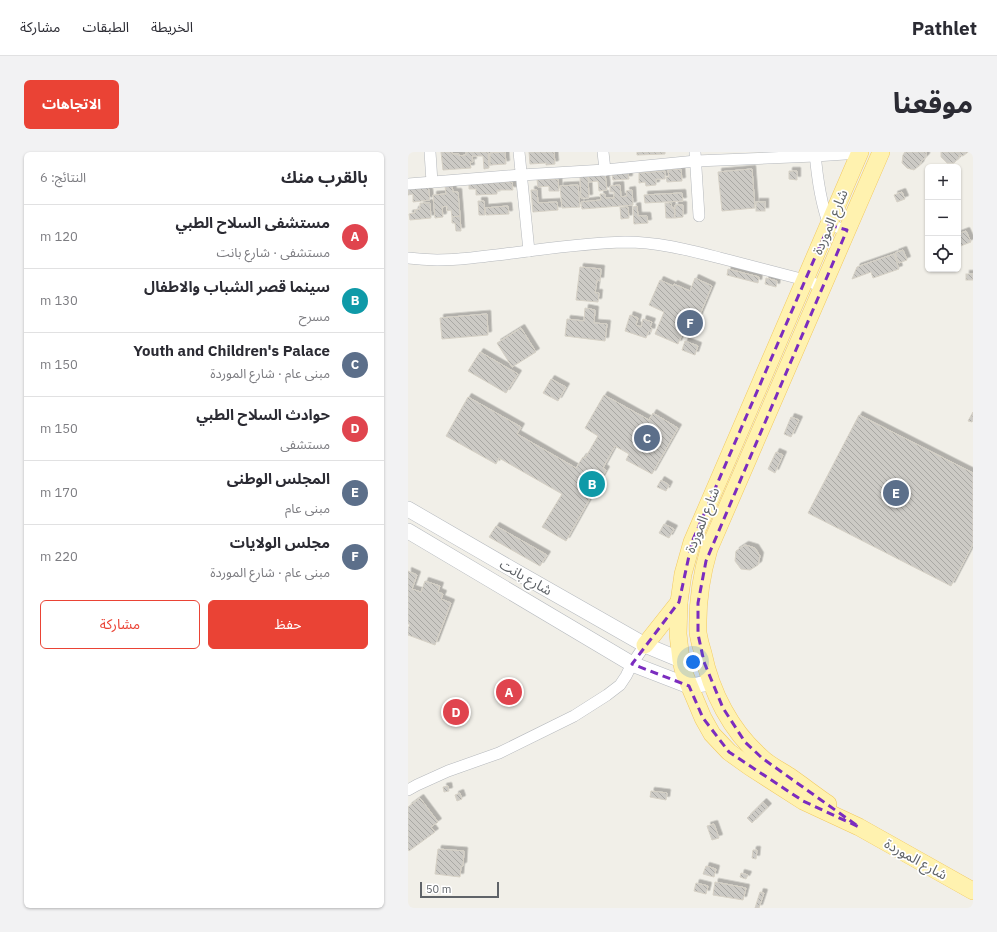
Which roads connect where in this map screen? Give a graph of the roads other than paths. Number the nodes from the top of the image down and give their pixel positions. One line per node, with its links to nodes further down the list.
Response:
1 (430, 152): 10 (street)
2 (519, 152): 9 (street)
3 (604, 152): 8 (street)
4 (860, 152): 6 (street); 13 (main road, شارع الموردة)
5 (881, 152): 14 (main road, شارع الموردة)
6 (815, 154): 7 (street); 13 (street)
7 (695, 157): 8 (street); 12 (street)
8 (605, 170): 9 (street)
9 (521, 175): 10 (street); 15 (street)
10 (432, 182): 11 (street)
11 (408, 184)
12 (699, 216)
13 (829, 225): 14 (street); 19 (main road, شارع الموردة)
14 (847, 230): 20 (main road, شارع الموردة)
15 (529, 251): 17 (street); 19 (street)
16 (408, 258): 17 (street)
17 (424, 260): 18 (street)
18 (408, 262)
19 (805, 280): 20 (street); 23 (main road, شارع الموردة)
20 (822, 287): 26 (main road, شارع الموردة)
21 (408, 509): 24 (main road, شارع بانت)
22 (408, 531): 27 (main road, شارع بانت)
23 (679, 602): 24 (main road); 25 (main road, شارع الموردة)
24 (645, 645): 25 (main road, شارع بانت); 27 (street)
25 (681, 660): 26 (main road, شارع بانت); 29 (main road, شارع الموردة)
26 (704, 662): 28 (main road, شارع الموردة)
27 (632, 664): 29 (main road, شارع بانت); 30 (street)
28 (711, 683): 29 (main road, شارع بانت); 31 (main road, شارع الموردة)
29 (689, 686): 31 (main road, شارع الموردة)
30 (408, 790)
31 (859, 828): 32 (main road, شارع الموردة)
32 (973, 891)

